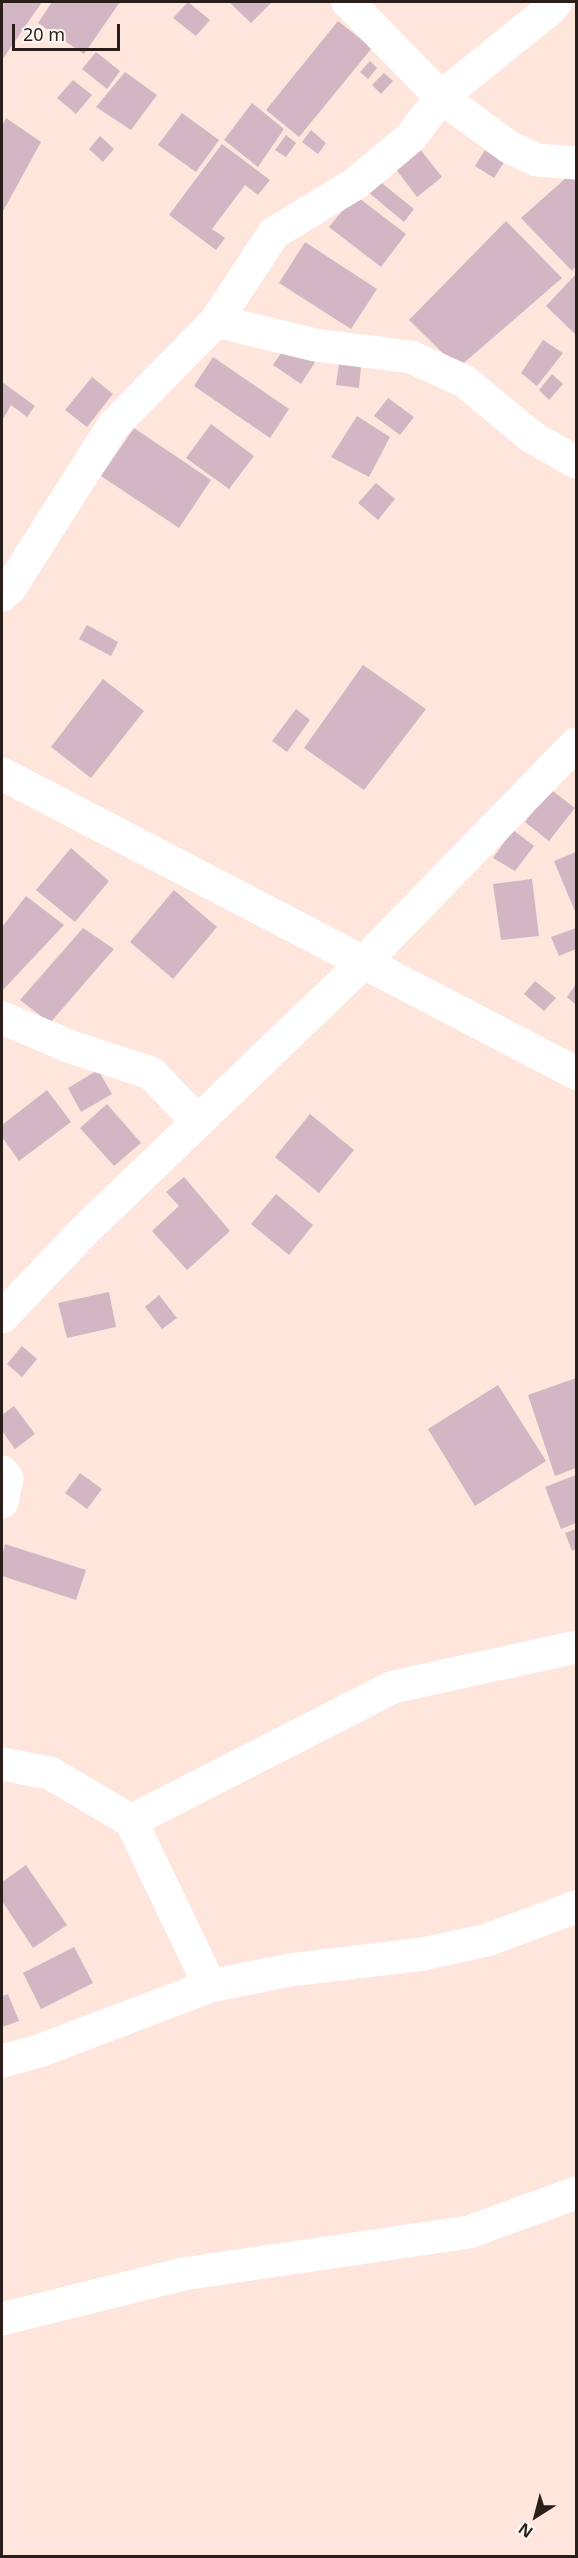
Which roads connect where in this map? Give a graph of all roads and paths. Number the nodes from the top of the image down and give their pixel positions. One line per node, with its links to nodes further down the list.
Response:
1 (348, 2): 3 (street)
2 (556, 2): 3 (street)
3 (441, 97): 4 (street); 5 (street)
4 (576, 163)
5 (216, 321): 6 (street); 7 (street)
6 (576, 462)
7 (2, 595)
8 (576, 744): 10 (street)
9 (2, 774): 10 (street)
10 (364, 962): 12 (street); 13 (street)
11 (2, 1018): 13 (street)
12 (576, 1073)
13 (198, 1122): 14 (street)
14 (2, 1317)
15 (2, 1472): 16 (street)
16 (2, 1502)
17 (576, 1647): 19 (street)
18 (2, 1764): 19 (street)
19 (131, 1821): 21 (street)
20 (576, 1907): 21 (street)
21 (210, 1986): 22 (street)
22 (2, 2061)
23 (576, 2193): 24 (street)
24 (2, 2319)

